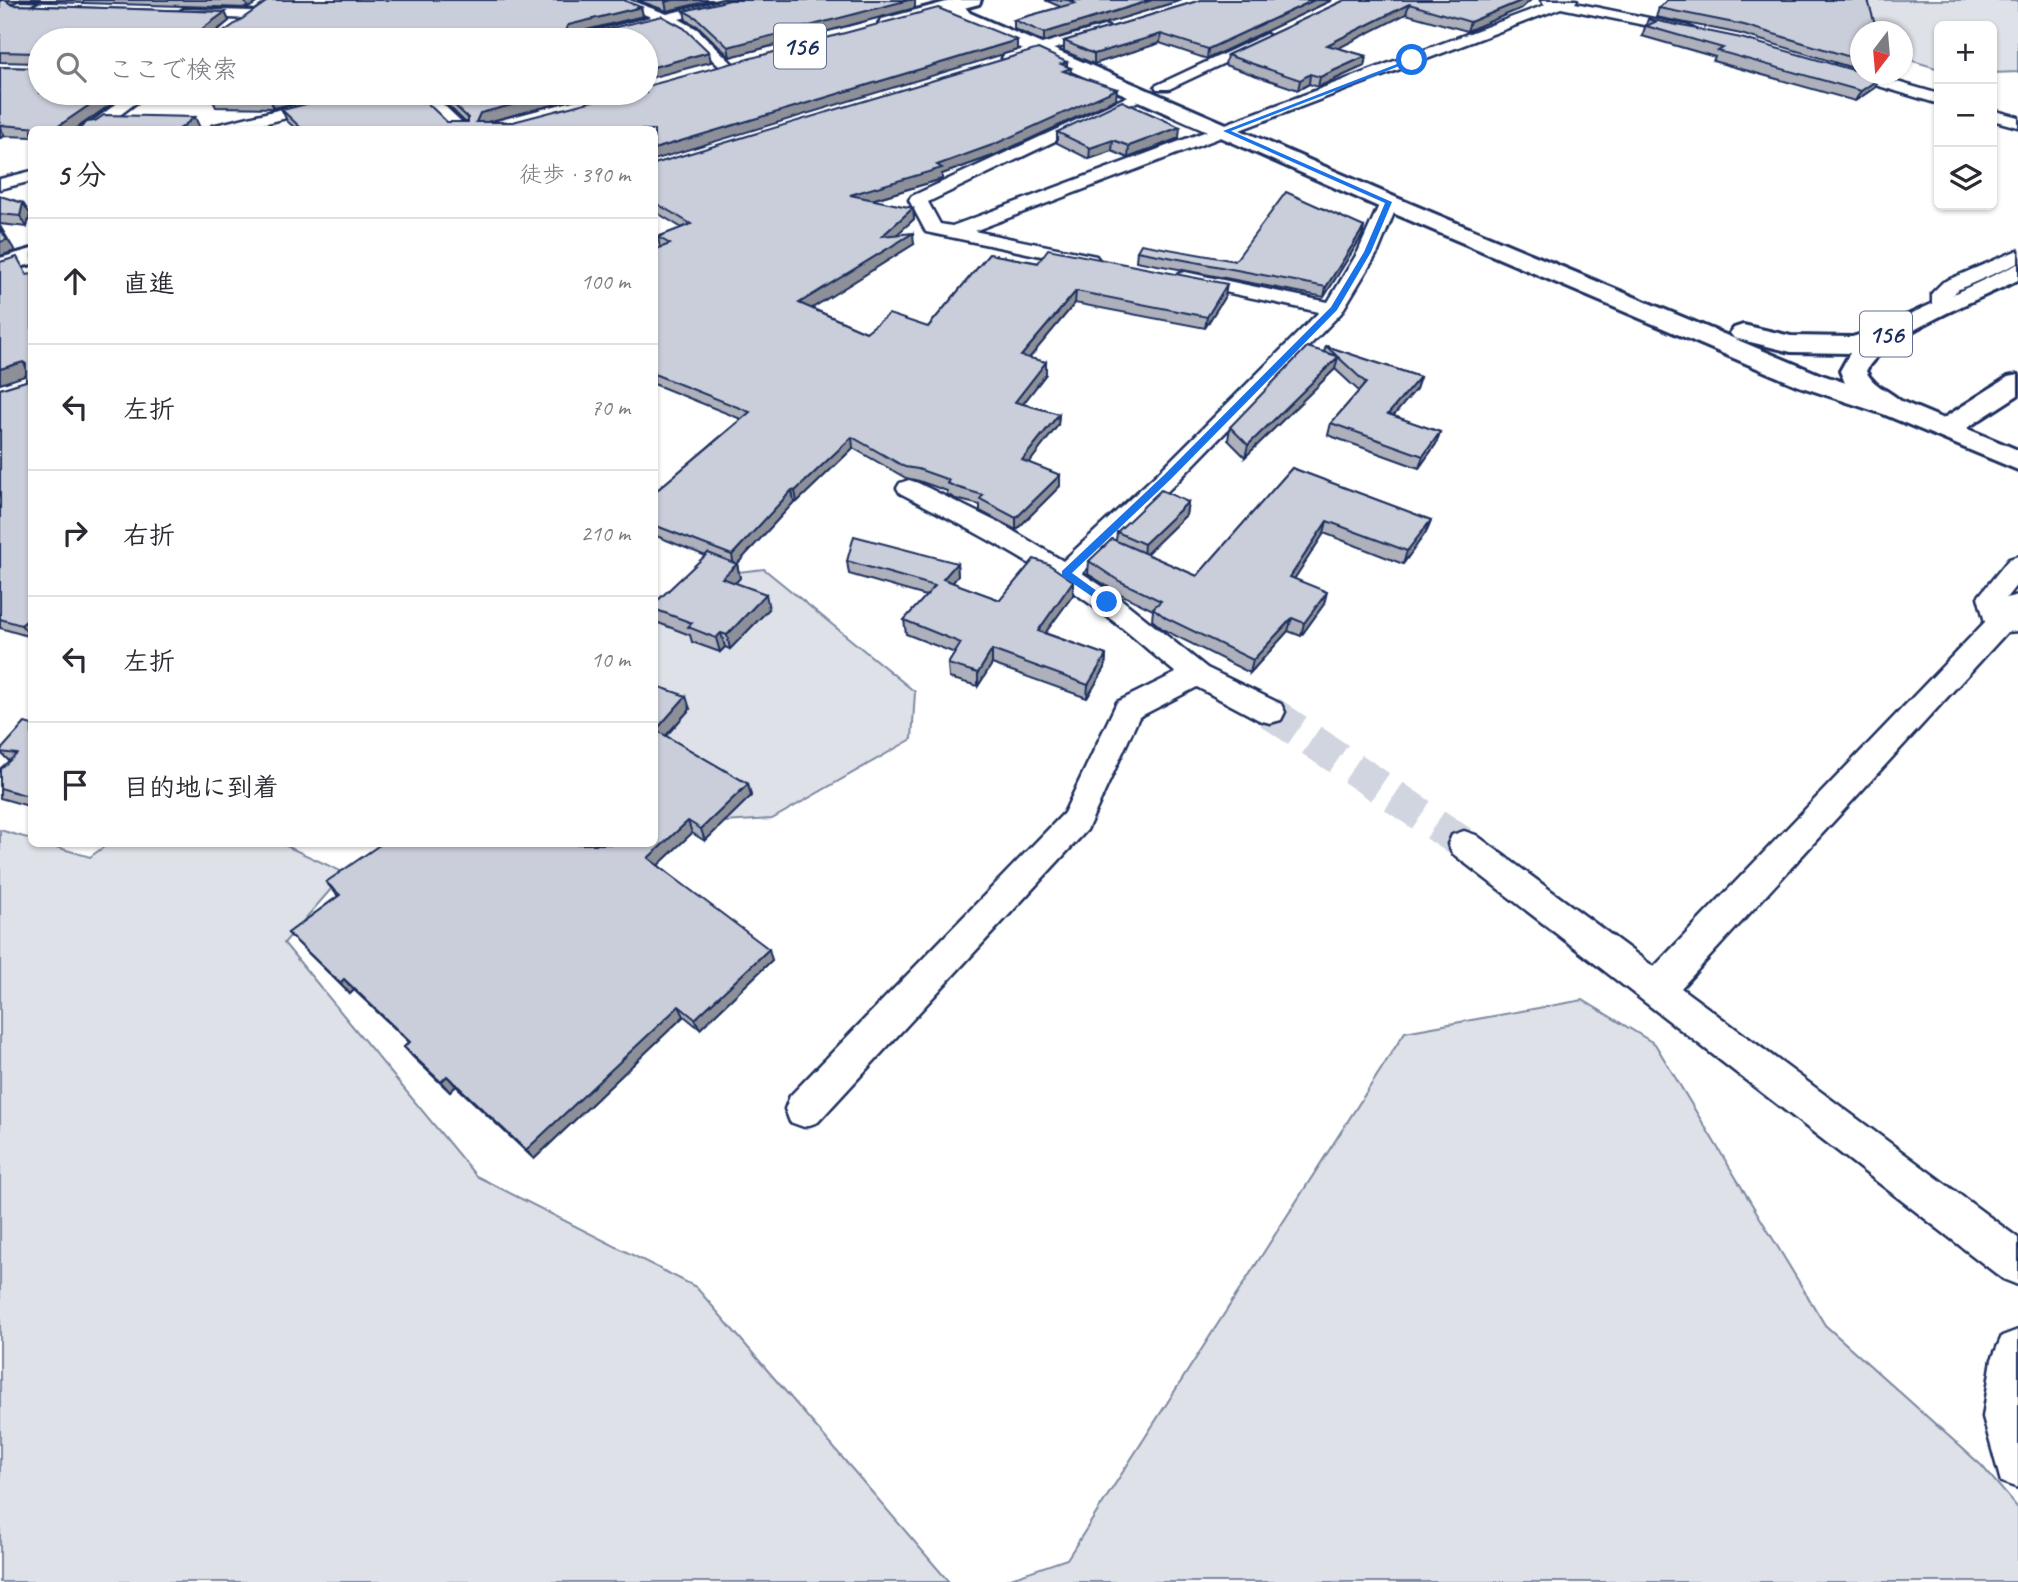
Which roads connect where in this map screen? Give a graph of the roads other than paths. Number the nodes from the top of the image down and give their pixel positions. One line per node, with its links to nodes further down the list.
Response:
1 (32, 0): 8 (street)
2 (616, 0): 12 (street)
3 (741, 0): 12 (street)
4 (1543, 0): 6 (street)
5 (964, 2): 13 (main road); 19 (main road)
6 (1565, 2): 18 (street); 33 (street)
7 (0, 3): 8 (street)
8 (11, 4): 9 (street); 11 (street)
9 (44, 9)
10 (169, 13): 15 (street)
11 (0, 17)
12 (666, 18): 16 (street); 21 (street)
13 (873, 26)
14 (1120, 26): 19 (street)
15 (234, 28)
16 (625, 28)
17 (1283, 30): 23 (street)
18 (1701, 33)
19 (1048, 47): 20 (street); 23 (main road)
20 (1000, 61)
21 (727, 66)
22 (1828, 66): 24 (street)
23 (1153, 91): 33 (main road); 39 (street)
24 (1934, 98)
25 (124, 105): 30 (street)
26 (317, 105): 31 (street)
27 (435, 105): 32 (street)
28 (1997, 116): 29 (street)
29 (2018, 122)
30 (95, 126)
31 (234, 126)
32 (458, 126)
33 (1237, 127): 38 (main road); 39 (street); 46 (main road)
34 (0, 173): 35 (street)
35 (28, 176)
36 (28, 177): 37 (street)
37 (0, 184)
38 (1389, 202): 45 (street); 49 (main road)
39 (954, 232): 41 (street)
40 (2018, 256): 44 (street)
41 (1110, 264)
42 (2018, 271): 44 (main road, 156)
43 (1163, 273): 45 (street)
44 (1942, 306): 47 (main road, 156)
45 (1334, 309): 54 (street)
46 (1743, 332): 47 (main road, 156); 49 (main road)
47 (1887, 334): 49 (main road)
48 (2018, 383): 50 (main road)
49 (1893, 408): 50 (main road)
50 (1946, 429): 51 (main road)
51 (2018, 461)
52 (909, 488): 54 (street)
53 (2018, 565): 55 (street)
54 (1065, 574): 56 (street)
55 (2012, 617): 59 (street)
56 (1197, 675): 57 (street); 60 (street)
57 (1270, 712)
58 (1464, 844): 59 (street)
59 (1655, 991): 61 (street)
60 (804, 1109)
61 (2018, 1264)
62 (2018, 1352): 63 (street)
63 (2018, 1465)

